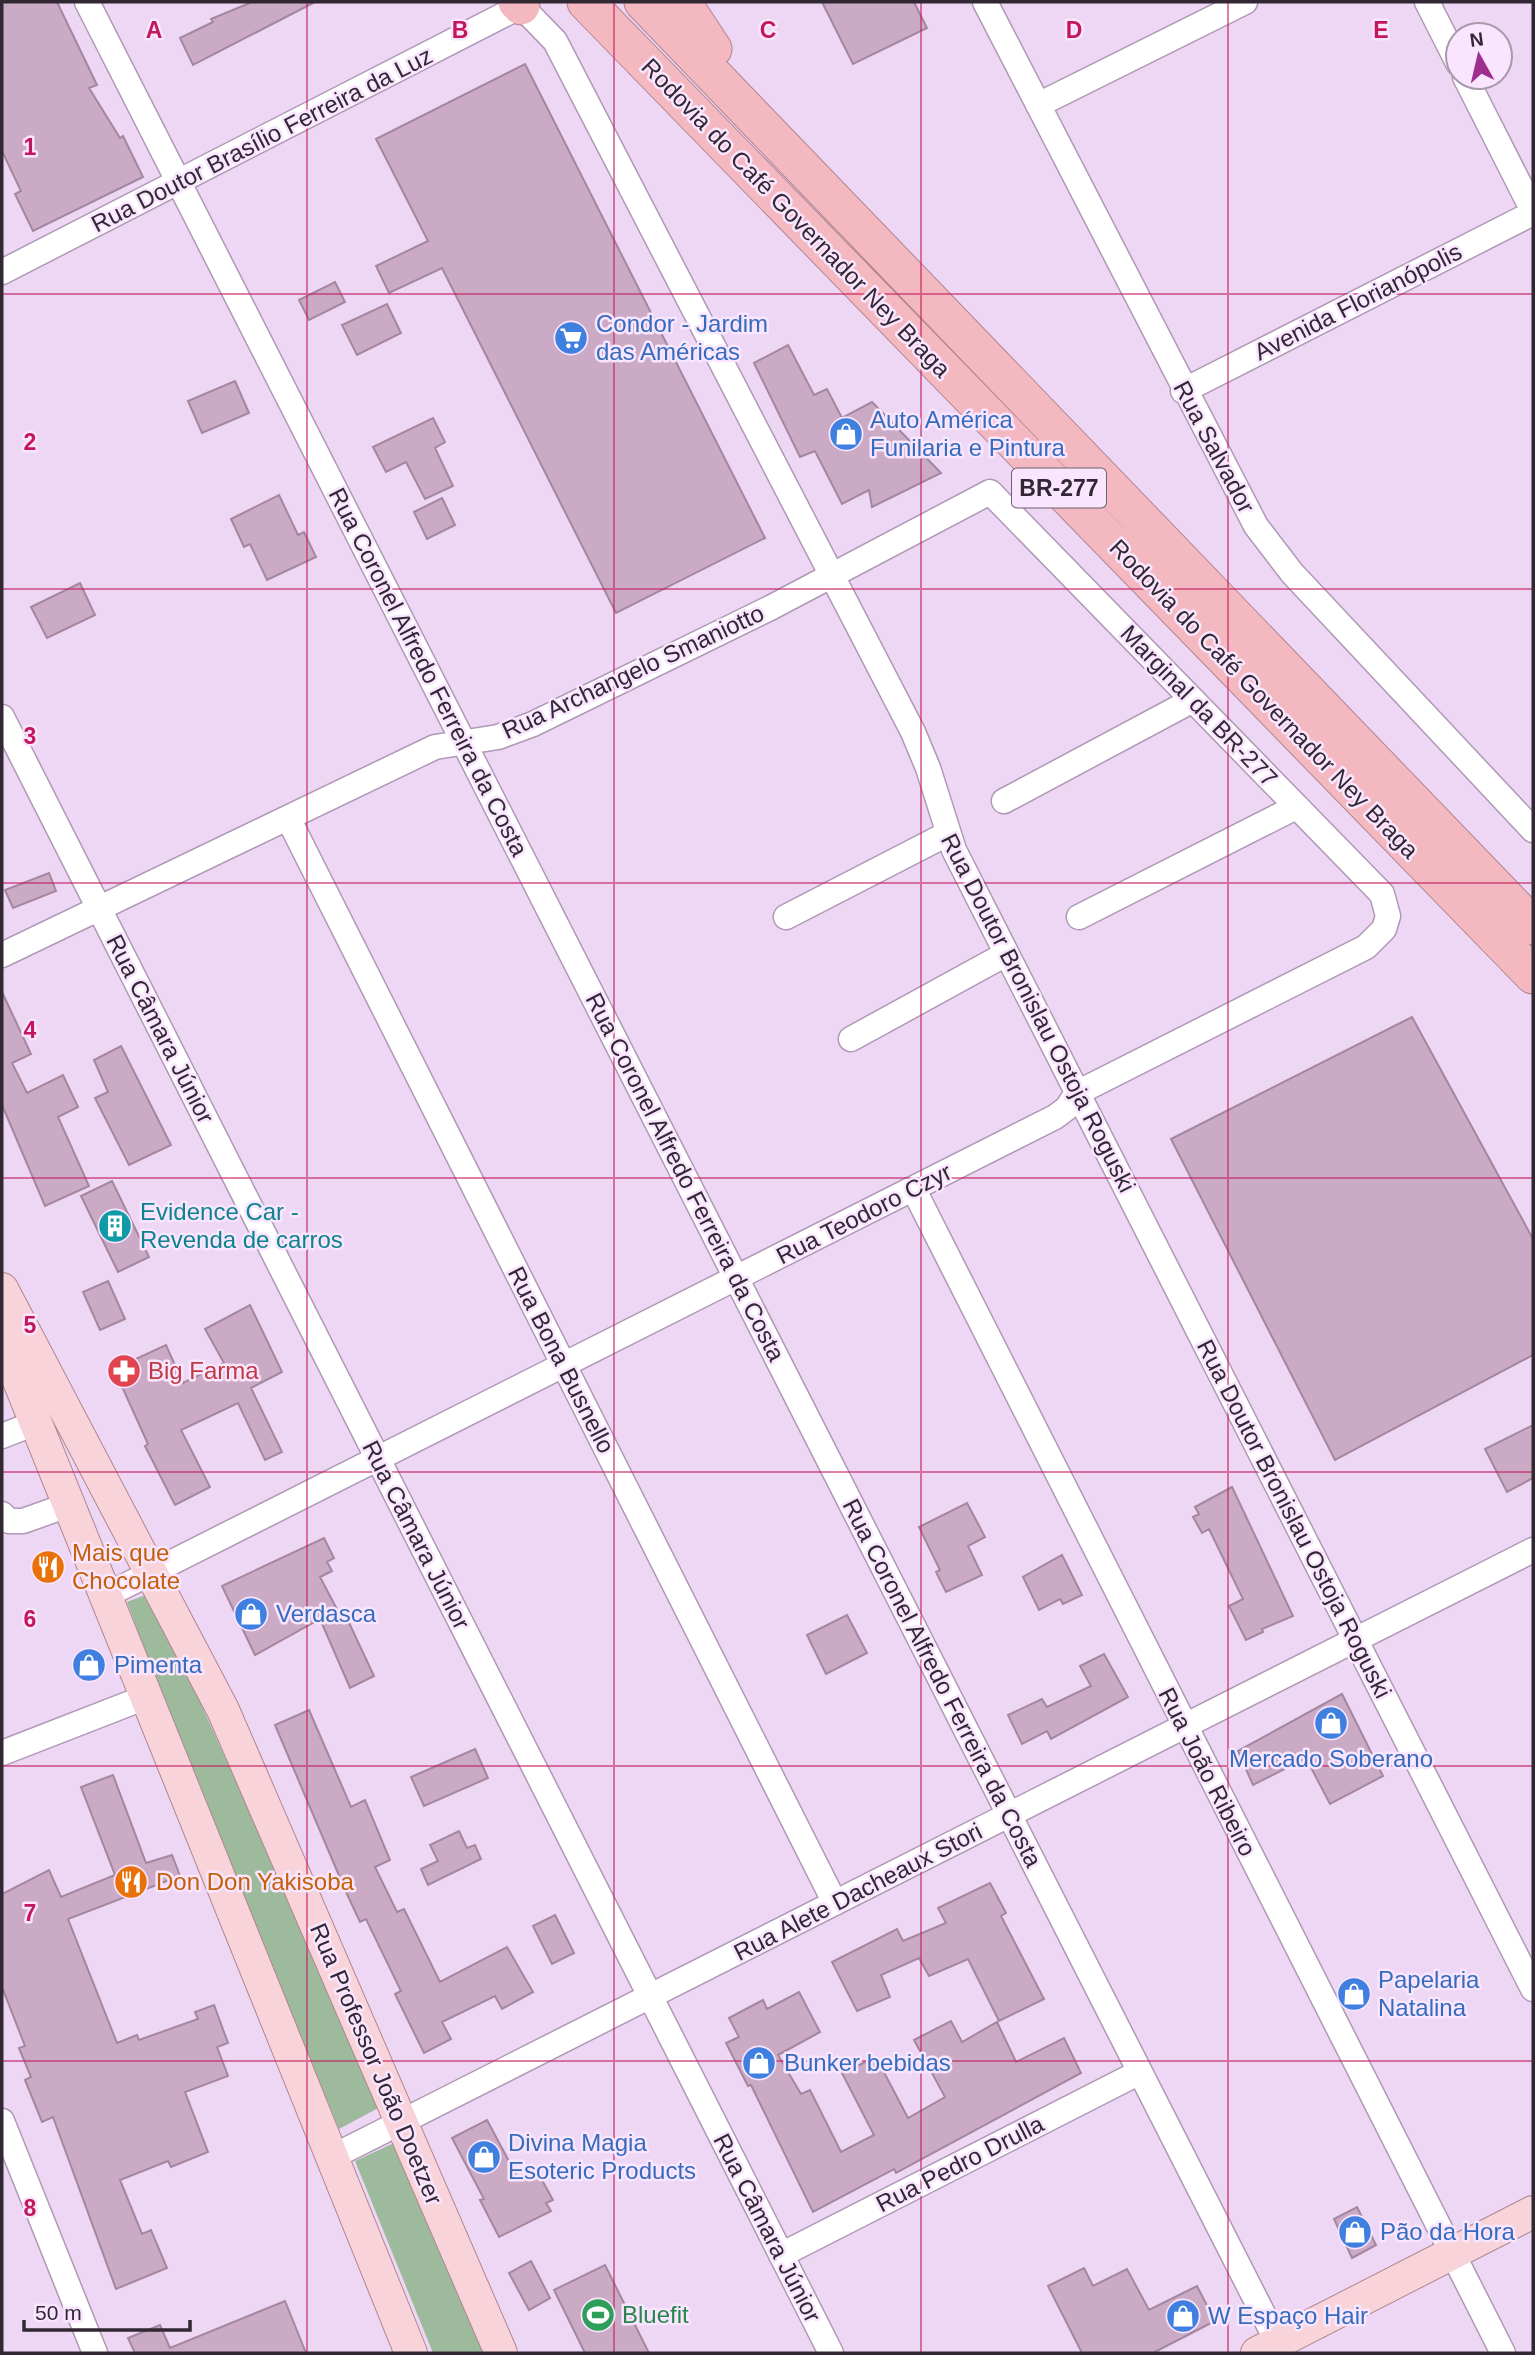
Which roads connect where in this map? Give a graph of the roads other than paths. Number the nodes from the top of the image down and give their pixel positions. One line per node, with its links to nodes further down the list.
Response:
1 (87, 2): 13 (street, Rua Coronel Alfredo Ferreira da Costa)
2 (586, 2): 34 (highway, Rodovia do Café Governador Ney Braga / BR-277)
3 (643, 2): 12 (highway, Rodovia do Café Governador Ney Braga / BR-277)
4 (682, 2): 12 (highway)
5 (985, 2): 11 (street, Rua Salvador)
6 (1245, 2): 11 (street)
7 (1427, 2): 9 (street)
8 (519, 4): 13 (street, Rua Doutor Brasílio Ferreira da Luz); 18 (street, Rua Doutor Bronislau Ostoja Roguski)
9 (1444, 35)
10 (1472, 91): 14 (street)
11 (1038, 105): 16 (street, Rua Salvador)
12 (791, 153): 30 (highway, Rodovia do Café Governador Ney Braga / BR-277)
13 (179, 182): 15 (street, Rua Doutor Brasílio Ferreira da Luz); 21 (street, Rua Coronel Alfredo Ferreira da Costa)
14 (1533, 212): 16 (street, Avenida Florianópolis)
15 (2, 272)
16 (1184, 391): 25 (street, Rua Salvador)
17 (990, 492): 18 (street, Rua Archangelo Smaniotto); 19 (street, Marginal da BR-277)
18 (832, 575): 21 (street, Rua Archangelo Smaniotto); 26 (street, Rua Doutor Bronislau Ostoja Roguski)
19 (1193, 700): 22 (street); 23 (street, Marginal da BR-277)
20 (2, 717): 27 (street, Rua Câmara Júnior)
21 (464, 744): 24 (street, Rua Archangelo Smaniotto); 38 (street, Rua Coronel Alfredo Ferreira da Costa)
22 (1004, 801)
23 (1296, 807): 29 (street); 31 (street, Marginal da BR-277)
24 (288, 818): 27 (street, Rua Archangelo Smaniotto); 41 (street, Rua Bona Busnello)
25 (1533, 830)
26 (947, 834): 28 (street); 32 (street, Rua Doutor Bronislau Ostoja Roguski)
27 (99, 908): 33 (street, Rua Archangelo Smaniotto); 44 (street, Rua Câmara Júnior)
28 (786, 917)
29 (1079, 917)
30 (1533, 926)
31 (1384, 929): 36 (street, Rua Teodoro Czyr)
32 (1006, 954): 35 (street); 36 (street, Rua Doutor Bronislau Ostoja Roguski)
33 (2, 955)
34 (1533, 975)
35 (850, 1039)
36 (1077, 1093): 37 (street, Rua Teodoro Czyr); 50 (street, Rua Doutor Bronislau Ostoja Roguski)
37 (914, 1190): 38 (street, Rua Teodoro Czyr); 52 (street, Rua João Ribeiro)
38 (736, 1278): 41 (street, Rua Teodoro Czyr); 54 (street, Rua Coronel Alfredo Ferreira da Costa)
39 (2, 1289): 48 (main road, Rua Professor João Doetzer)
40 (2, 1339): 42 (main road)
41 (564, 1365): 44 (street, Rua Teodoro Czyr); 55 (street, Rua Bona Busnello)
42 (35, 1423): 43 (street); 45 (main road)
43 (2, 1436)
44 (378, 1459): 48 (street, Rua Teodoro Czyr); 57 (street, Rua Câmara Júnior)
45 (68, 1505): 46 (street); 49 (main road)
46 (2, 1514)
47 (1533, 1550): 50 (street, Rua Alete Dacheaux Stori)
48 (153, 1572): 49 (street, Rua Teodoro Czyr); 60 (main road, Rua Professor João Doetzer)
49 (105, 1596): 51 (main road)
50 (1356, 1640): 52 (street, Rua Alete Dacheaux Stori); 56 (street, Rua Doutor Bronislau Ostoja Roguski)
51 (146, 1697): 53 (street); 61 (main road)
52 (1184, 1727): 54 (street, Rua Alete Dacheaux Stori); 63 (street, Rua João Ribeiro)
53 (2, 1753)
54 (1009, 1815): 55 (street, Rua Alete Dacheaux Stori); 58 (street, Rua Coronel Alfredo Ferreira da Costa)
55 (835, 1903): 57 (street, Rua Alete Dacheaux Stori)
56 (1533, 1989)
57 (650, 1997): 60 (street, Rua Alete Dacheaux Stori); 64 (street, Rua Câmara Júnior)
58 (1140, 2072): 64 (street, Rua Pedro Drulla); 65 (street, Rua Coronel Alfredo Ferreira da Costa)
59 (2, 2121): 66 (street)
60 (400, 2123): 61 (street, Rua Alete Dacheaux Stori); 68 (main road, Rua Professor João Doetzer)
61 (332, 2157): 67 (main road)
62 (1533, 2212): 63 (main road)
63 (1452, 2253): 65 (main road); 70 (street, Rua João Ribeiro)
64 (781, 2255): 69 (street, Rua Câmara Júnior)
65 (1272, 2350)
66 (95, 2353)
67 (411, 2353)
68 (500, 2353)
69 (831, 2353)
70 (1503, 2353)

